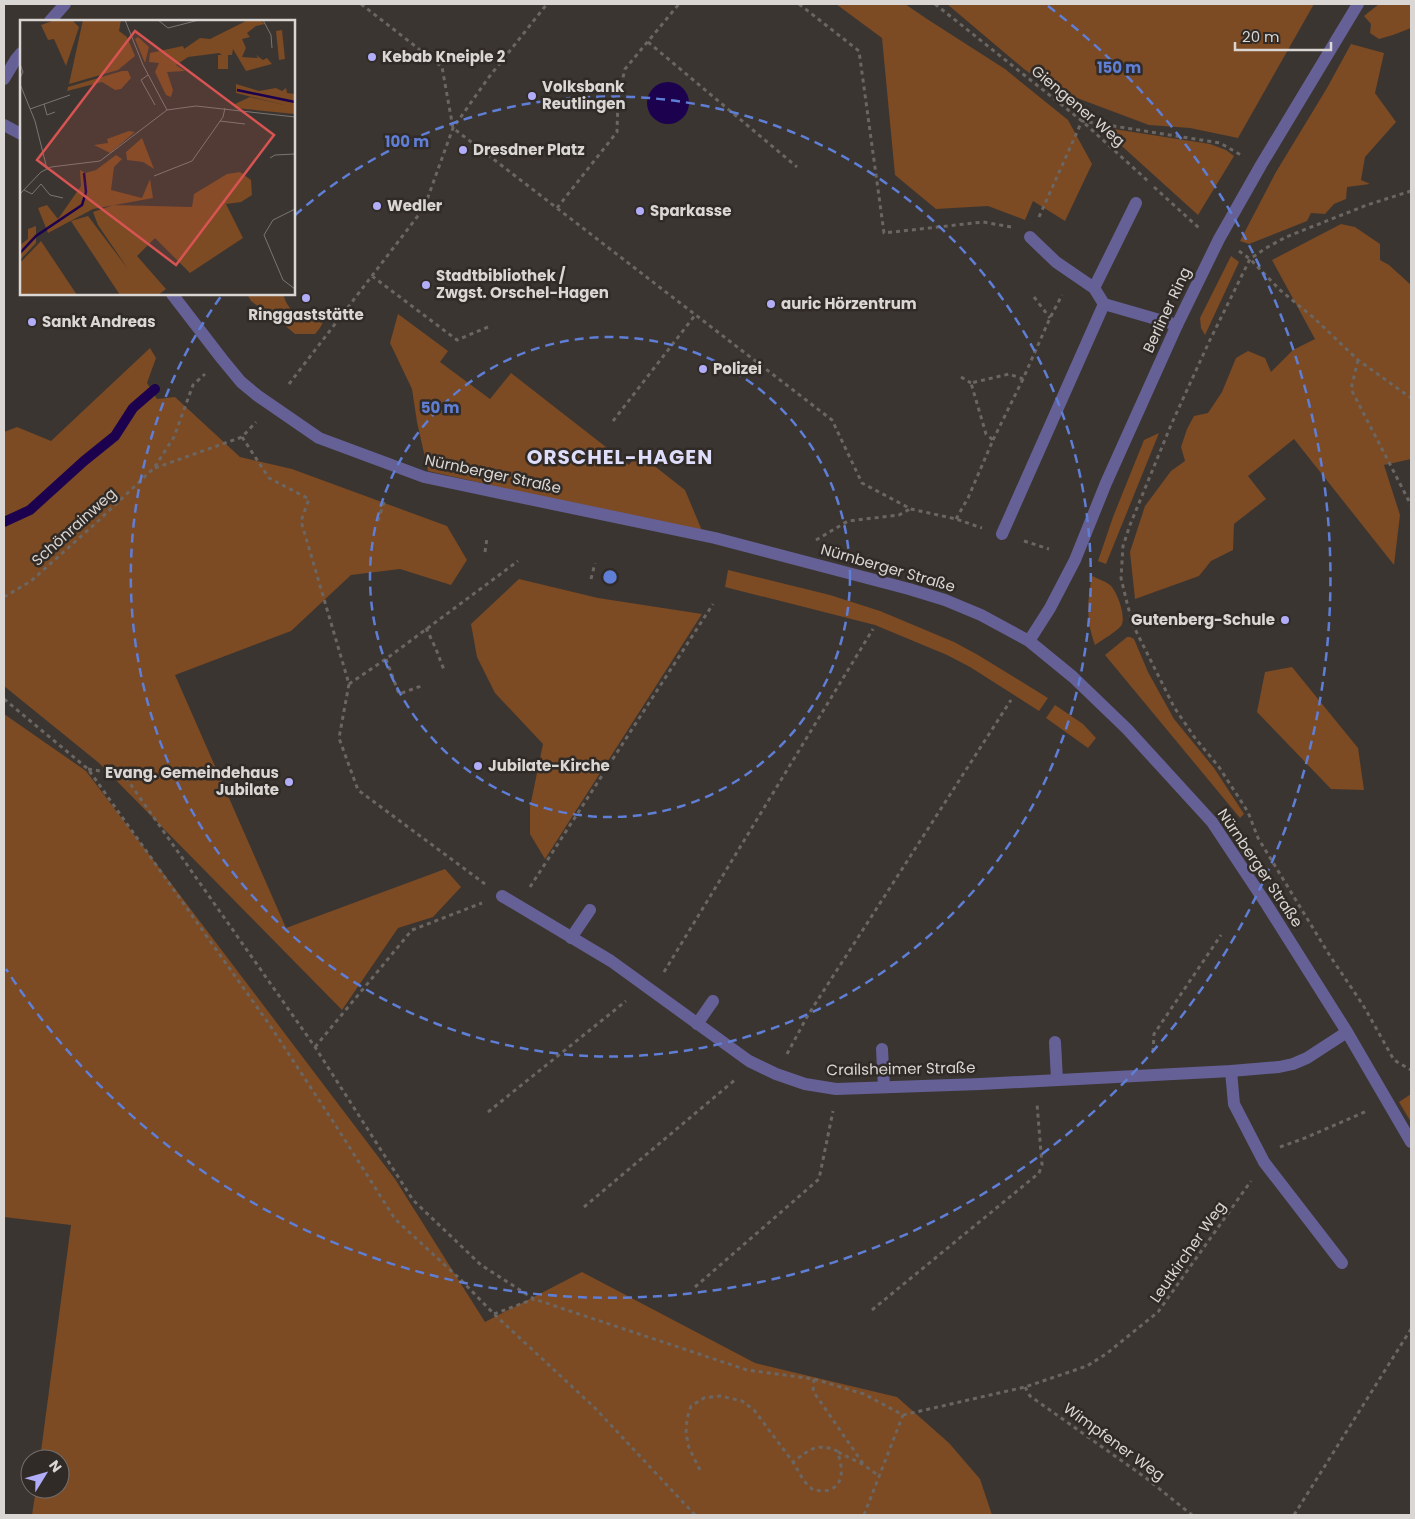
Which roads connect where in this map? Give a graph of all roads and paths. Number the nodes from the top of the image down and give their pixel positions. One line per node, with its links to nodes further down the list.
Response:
1 (65, 4): 8 (street)
2 (361, 4): 14 (path)
3 (547, 4): 14 (path)
4 (679, 4): 9 (path)
5 (799, 4): 22 (path)
6 (935, 4): 12 (path, Giengener Weg)
7 (1358, 4): 16 (street, Berliner Ring)
8 (51, 20)
9 (648, 42): 17 (path); 20 (path)
10 (20, 54): 11 (street)
11 (4, 79)
12 (1082, 122): 16 (path); 21 (path, Giengener Weg); 22 (path)
13 (4, 125): 15 (street)
14 (453, 128): 20 (path); 26 (path)
15 (20, 133)
16 (1261, 165): 33 (street, Berliner Ring)
17 (797, 167)
18 (1411, 191): 24 (path)
19 (1136, 203): 27 (street)
20 (557, 208): 31 (path)
21 (1202, 231)
22 (1030, 237): 25 (street)
23 (1235, 247): 24 (path)
24 (1250, 259): 36 (path); 84 (path)
25 (1073, 274): 27 (street); 32 (path)
26 (372, 276): 34 (path); 40 (path)
27 (1094, 288): 30 (street)
28 (173, 295): 35 (street, Nürnberger Straße)
29 (1034, 297): 32 (path)
30 (1104, 304): 33 (street); 52 (street)
31 (696, 314): 43 (path); 49 (path)
32 (1050, 318): 38 (path)
33 (1177, 325): 64 (street, Berliner Ring)
34 (488, 327)
35 (222, 359): 42 (street, Nürnberger Straße); 46 (path, Schönrainweg)
36 (1358, 360): 41 (path); 48 (path)
37 (961, 377): 39 (path)
38 (1023, 379): 39 (path); 45 (path)
39 (971, 383): 45 (path)
40 (289, 384)
41 (1411, 398)
42 (273, 405): 44 (path, Schönrainweg); 56 (street, Nürnberger Straße)
43 (613, 421)
44 (242, 438): 46 (path, Schönrainweg); 67 (path)
45 (993, 440): 50 (path)
46 (154, 468): 60 (path, Schönrainweg)
47 (384, 502): 51 (path)
48 (1411, 505)
49 (911, 509): 50 (path); 56 (path)
50 (956, 519): 52 (path)
51 (378, 520)
52 (1002, 534): 54 (path)
53 (487, 538): 55 (path)
54 (1049, 549)
55 (485, 552)
56 (789, 556): 64 (street, Nürnberger Straße)
57 (518, 561): 62 (path)
58 (595, 563): 59 (path)
59 (591, 579)
60 (4, 597)
61 (713, 604): 73 (path)
62 (426, 628): 65 (path); 66 (path)
63 (873, 629): 77 (path)
64 (1029, 641): 80 (street, Nürnberger Straße)
65 (386, 659): 67 (path); 68 (path)
66 (444, 670)
67 (349, 684): 72 (path)
68 (424, 685)
69 (4, 699): 71 (path)
70 (1011, 700): 86 (path)
71 (88, 769): 82 (path); 102 (path)
72 (502, 896): 73 (street, Crailsheimer Straße); 82 (path)
73 (517, 906): 76 (street, Crailsheimer Straße)
74 (590, 910): 76 (street)
75 (1221, 935): 87 (path)
76 (571, 938): 77 (street, Crailsheimer Straße)
77 (648, 989): 79 (street, Crailsheimer Straße); 94 (path)
78 (713, 1001): 79 (street)
79 (697, 1024): 86 (street, Crailsheimer Straße)
80 (1347, 1032): 85 (street, Crailsheimer Straße); 92 (street, Nürnberger Straße)
81 (1055, 1042): 89 (street)
82 (314, 1047): 100 (path)
83 (882, 1049): 91 (street)
84 (1411, 1070)
85 (1231, 1071): 87 (street, Crailsheimer Straße); 96 (street)
86 (776, 1074): 91 (street, Crailsheimer Straße)
87 (1153, 1075): 89 (street, Crailsheimer Straße)
88 (737, 1078): 97 (path)
89 (1057, 1080): 90 (street, Crailsheimer Straße)
90 (1034, 1081): 91 (street, Crailsheimer Straße); 101 (path)
91 (884, 1087)
92 (1386, 1099): 95 (street, Nürnberger Straße); 96 (path, Leutkircher Weg)
93 (833, 1109): 99 (path)
94 (488, 1112)
95 (1411, 1142)
96 (1264, 1162): 98 (street); 105 (path, Leutkircher Weg)
97 (584, 1207)
98 (1342, 1263)
99 (695, 1287)
100 (534, 1299): 102 (path); 104 (path)
101 (872, 1310)
102 (494, 1314): 112 (path)
103 (1411, 1329): 115 (path)
104 (814, 1379): 106 (path); 109 (path)
105 (1025, 1387): 106 (path, Leutkircher Weg); 114 (path, Wimpfener Weg)
106 (903, 1415): 111 (path)
107 (837, 1451): 108 (path); 108 (path); 109 (path)
108 (793, 1462): 110 (path)
109 (864, 1464): 111 (path)
110 (700, 1470)
111 (879, 1476): 113 (path)
112 (695, 1515)
113 (864, 1515)
114 (1192, 1515)
115 (1294, 1515)

